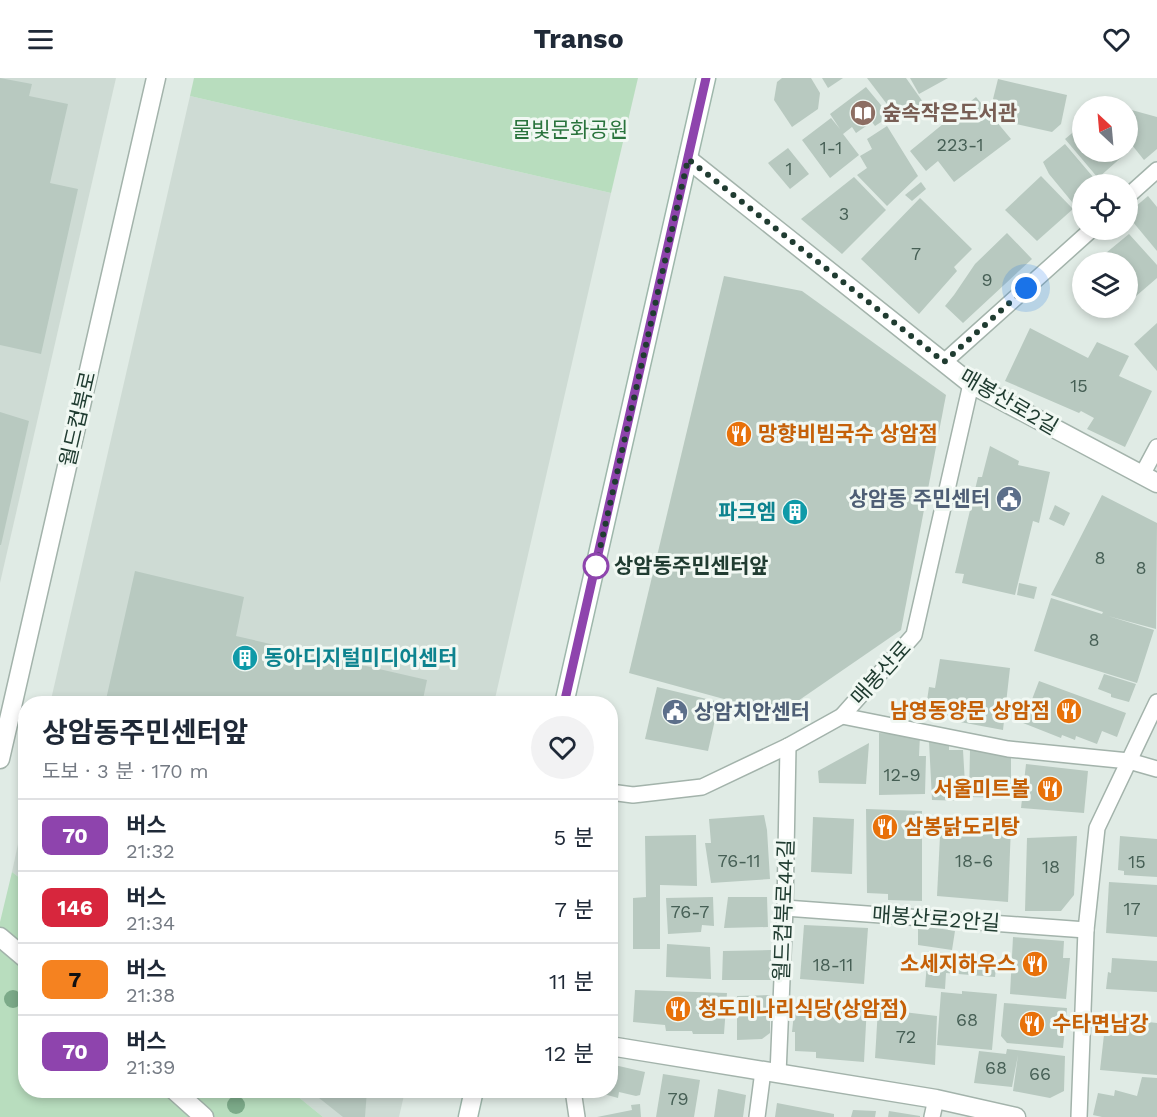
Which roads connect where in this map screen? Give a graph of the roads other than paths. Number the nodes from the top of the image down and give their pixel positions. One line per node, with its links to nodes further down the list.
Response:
1 (156, 78): 15 (street, 월드컵북로)
2 (706, 78): 3 (street)
3 (688, 159): 7 (street, 매봉산로2길); 11 (street)
4 (1157, 170): 5 (lane)
5 (1138, 187)
6 (1080, 240): 7 (lane)
7 (944, 362): 8 (street, 매봉산로2길)
8 (970, 384): 10 (street, 매봉산로2길); 13 (lane, 매봉산로)
9 (1157, 447): 10 (lane, 매봉산로2길)
10 (1150, 479)
11 (566, 696)
12 (1157, 702): 16 (lane)
13 (842, 716): 14 (lane, 매봉산로); 16 (lane)
14 (788, 746): 18 (lane, 매봉산로); 19 (lane, 월드컵북로44길)
15 (0, 759)
16 (1129, 760): 17 (lane); 20 (lane)
17 (1157, 769)
18 (618, 793)
19 (785, 908): 20 (lane, 매봉산로2안길); 24 (lane, 월드컵북로44길)
20 (1086, 930): 35 (lane)
21 (0, 937): 22 (street)
22 (18, 952)
23 (618, 1047): 24 (street)
24 (771, 1072): 28 (street); 32 (lane, 월드컵북로44길)
25 (183, 1098): 29 (street)
26 (472, 1098): 30 (street)
27 (574, 1098): 31 (lane)
28 (936, 1099): 33 (lane); 34 (street)
29 (204, 1117)
30 (468, 1117)
31 (577, 1117)
32 (757, 1117)
33 (932, 1117)
34 (1016, 1117)
35 (1079, 1117)

